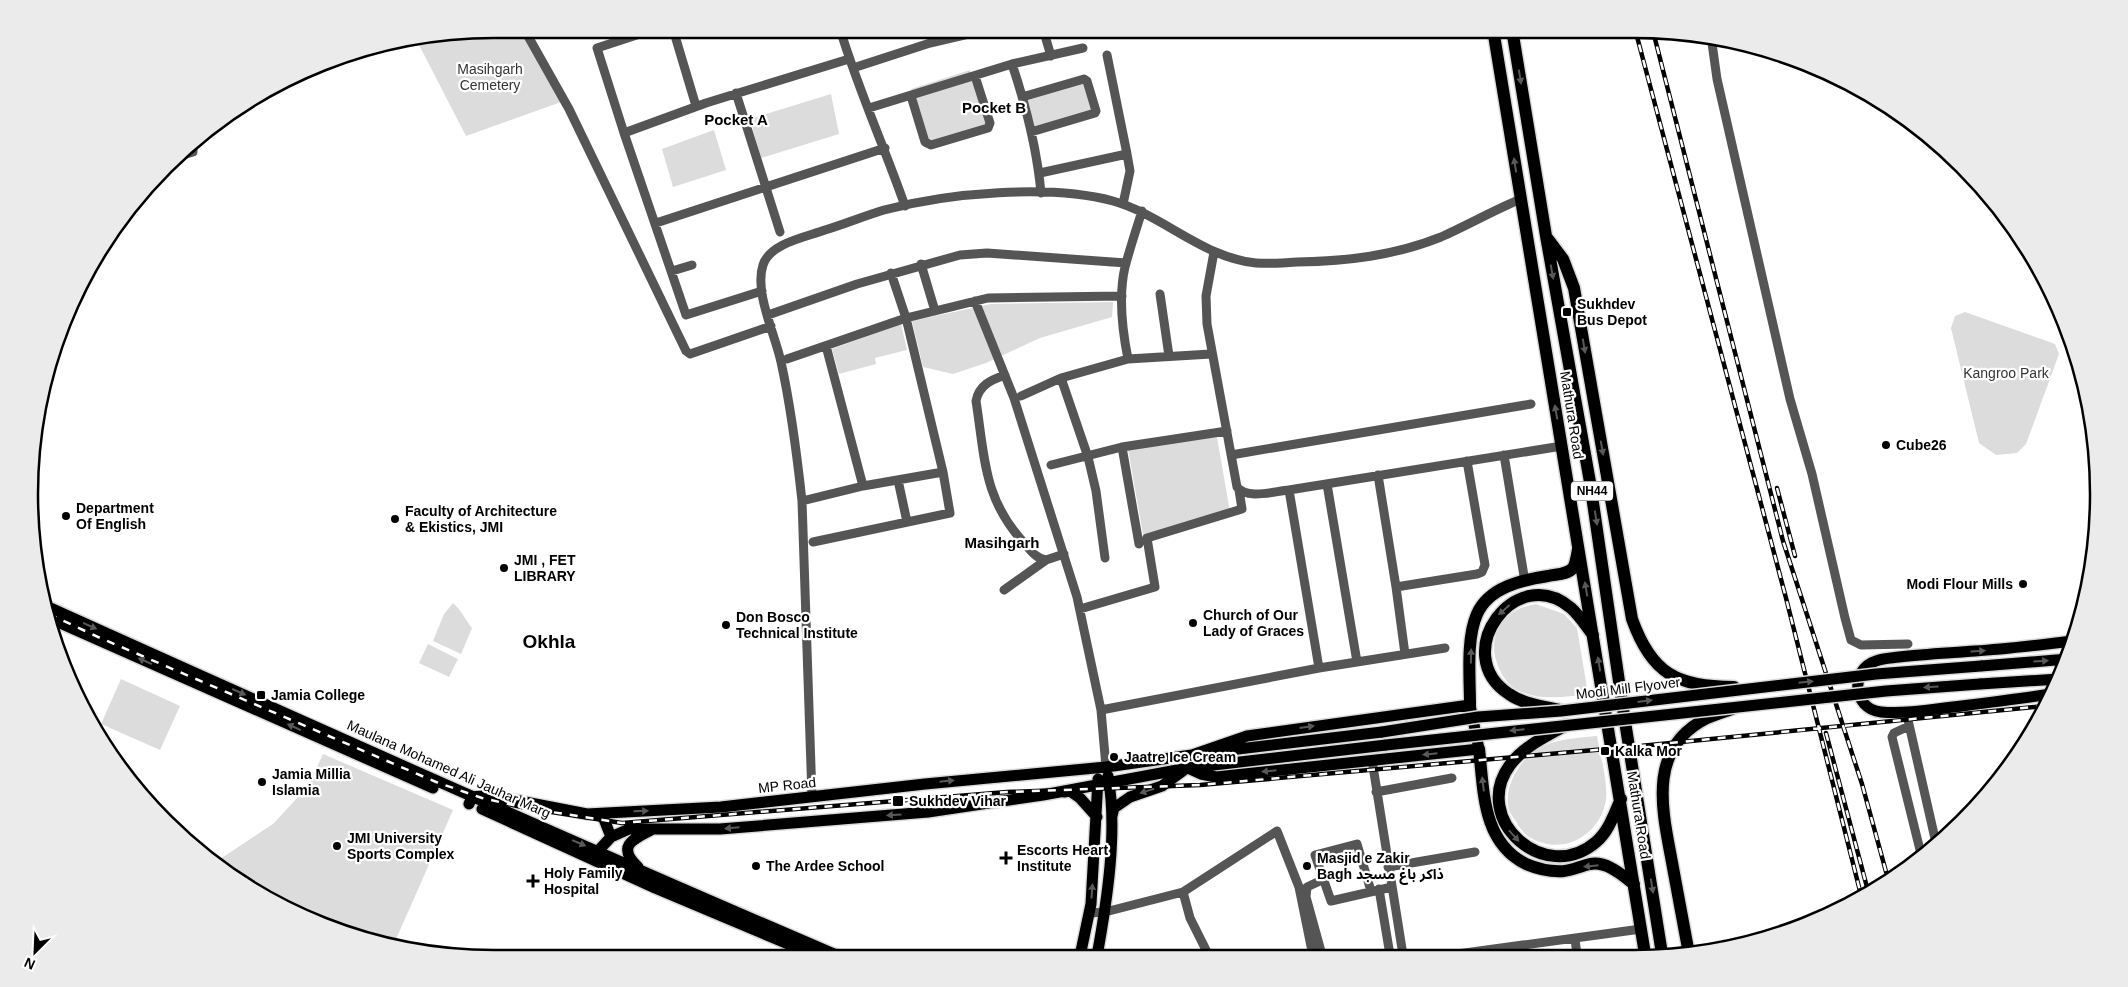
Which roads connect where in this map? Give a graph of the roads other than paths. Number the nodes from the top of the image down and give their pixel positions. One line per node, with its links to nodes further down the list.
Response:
1 (529, 38): 49 (street)
2 (628, 38): 23 (street)
3 (676, 38): 20 (street)
4 (843, 38): 13 (street)
5 (951, 38): 15 (street)
6 (1046, 38): 12 (street)
7 (1494, 38): 29 (highway, Mathura Road / NH44, one-way to 7)
8 (1513, 38): 35 (highway, Mathura Road / NH44, one-way to 35)
9 (1712, 44): 90 (street)
10 (1082, 48): 12 (street)
11 (1107, 55): 25 (street)
12 (1051, 56): 14 (street)
13 (849, 59): 15 (street); 17 (street)
14 (1012, 64): 16 (street); 19 (street)
15 (853, 68): 21 (street)
16 (976, 76): 18 (street); 18 (street)
17 (736, 94): 20 (street); 27 (street)
18 (911, 96): 21 (street)
19 (1022, 97): 22 (street); 22 (street)
20 (696, 106): 23 (street)
21 (869, 108): 24 (street)
22 (1031, 132): 26 (street)
23 (624, 133): 33 (street)
24 (885, 148): 27 (street); 31 (street)
25 (1127, 154): 26 (street); 30 (street)
26 (1040, 173): 28 (street)
27 (764, 187): 33 (street); 34 (street)
28 (1041, 193): 30 (street); 31 (street)
29 (1521, 199): 36 (street); 60 (highway, Mathura Road / NH44, one-way to 29)
30 (1123, 204): 32 (street)
31 (905, 206): 42 (street)
32 (1142, 211): 36 (street); 37 (street)
33 (656, 223): 40 (street)
34 (780, 232)
35 (1546, 236): 98 (highway, one-way to 98, bridge); 140 (highway, Mathura Road / NH44, one-way to 140)
36 (1214, 252): 51 (street)
37 (1126, 263): 38 (street); 44 (street)
38 (921, 264): 41 (street); 46 (street)
39 (692, 266): 40 (street)
40 (672, 271): 42 (street)
41 (891, 273): 47 (street); 48 (street)
42 (762, 291): 47 (street)
43 (1160, 294): 52 (street)
44 (1122, 296): 45 (street); 54 (street)
45 (975, 301): 46 (street); 55 (street)
46 (935, 311): 48 (street)
47 (768, 315): 49 (street)
48 (906, 318): 50 (street); 67 (street)
49 (771, 326): 74 (street)
50 (826, 346): 53 (street); 71 (street)
51 (1211, 354): 52 (street); 59 (street)
52 (1168, 356): 54 (street)
53 (787, 359)
54 (1128, 359): 56 (street)
55 (1005, 375): 79 (street); 81 (street)
56 (1061, 378): 57 (street); 64 (street)
57 (1021, 396)
58 (1531, 404): 62 (street)
59 (1226, 431): 61 (street); 62 (street)
60 (1562, 446): 63 (street); 78 (highway, Mathura Road / NH44)
61 (1122, 447): 64 (street); 77 (street)
62 (1231, 455): 72 (street)
63 (1504, 455): 65 (street); 82 (street)
64 (1088, 457): 66 (street); 80 (street)
65 (1467, 461): 68 (street); 83 (street)
66 (1051, 465)
67 (943, 472): 69 (street); 75 (street)
68 (1378, 476): 70 (street); 83 (street)
69 (898, 480): 71 (street); 75 (street)
70 (1326, 484): 73 (street); 94 (street)
71 (862, 486): 74 (street)
72 (1239, 490): 73 (street); 86 (street)
73 (1289, 490): 96 (street)
74 (802, 501): 116 (street)
75 (907, 522): 76 (street)
76 (813, 542)
77 (1139, 544)
78 (1579, 546): 82 (highway); 88 (highway, Mathura Road / NH44, one-way to 78)
79 (1064, 554): 81 (street); 86 (street)
80 (1105, 558)
81 (1046, 560): 84 (street)
82 (1525, 582): 100 (highway, one-way to 82)
83 (1396, 587): 92 (street)
84 (1004, 590)
85 (52, 609): 95 (main road, Maulana Mohamed Ali Jauhar Marg, one-way to 95)
86 (1080, 609): 102 (street)
87 (56, 621): 95 (main road, Maulana Mohamed Ali Jauhar Marg, one-way to 87)
88 (1594, 637): 103 (highway, one-way to 103); 117 (highway, Mathura Road / NH44, one-way to 88)
89 (2065, 642): 104 (main road, one-way to 89)
90 (1908, 644)
91 (1445, 648): 92 (street)
92 (1405, 654): 94 (street)
93 (2059, 660): 98 (main road, Modi Mill Flyover, one-way to 93, bridge)
94 (1357, 662): 96 (street)
95 (165, 665): 118 (main road, Maulana Mohamed Ali Jauhar Marg)
96 (1319, 668): 102 (street)
97 (2050, 681): 101 (main road, one-way to 101, bridge)
98 (1754, 687): 103 (main road, Modi Mill Flyover, one-way to 98, bridge)
99 (2043, 695): 104 (main road)
100 (1470, 705): 107 (main road); 108 (main road, one-way to 100)
101 (1744, 705): 105 (main road, bridge); 139 (highway, bridge)
102 (1101, 710): 110 (street)
103 (1562, 711): 108 (main road, Modi Mill Flyover, bridge)
104 (1906, 713): 106 (street)
105 (1566, 725): 111 (main road, one-way to 111, bridge); 117 (highway, one-way to 117)
106 (1910, 726): 124 (street); 125 (street)
107 (1479, 749): 109 (main road, one-way to 109); 131 (highway, one-way to 107)
108 (1192, 755): 110 (main road, MP Road)
109 (1372, 760): 111 (main road, one-way to 111); 114 (street)
110 (1101, 767): 113 (main road); 116 (main road, MP Road, one-way to 110)
111 (1188, 768): 113 (main road); 121 (main road, one-way to 121)
112 (1452, 778): 114 (street)
113 (1103, 784): 115 (main road); 120 (main road); 121 (main road)
114 (1376, 792): 128 (street)
115 (1044, 795): 120 (main road); 122 (main road, one-way to 122)
116 (812, 797): 119 (main road, MP Road, one-way to 116)
117 (1621, 799): 131 (highway, Mathura Road / NH44)
118 (470, 800): 119 (main road, MP Road); 127 (main road, Maulana Mohamed Ali Jauhar Marg)
119 (602, 814): 123 (main road)
120 (1097, 817): 136 (main road, one-way to 120)
121 (1112, 818): 135 (main road)
122 (655, 828): 123 (main road); 129 (main road)
123 (611, 837): 127 (main road)
124 (1934, 837)
125 (1920, 849)
126 (1475, 852): 128 (street)
127 (596, 856): 129 (main road, Maulana Mohamed Ali Jauhar Marg); 141 (main road, Maulana Mohamed Ali Jauhar Marg)
128 (1388, 867): 132 (street)
129 (646, 874): 142 (main road, Maulana Mohamed Ali Jauhar Marg)
130 (1322, 880): 133 (street); 133 (street); 147 (street)
131 (1634, 884): 137 (highway, Mathura Road / NH44)
132 (1392, 887): 133 (street); 149 (street)
133 (1375, 890): 148 (street)
134 (1183, 892): 135 (street); 145 (street); 146 (street)
135 (1105, 912): 136 (street); 144 (main road)
136 (1090, 913): 143 (main road)
137 (1641, 930): 138 (street); 152 (highway, Mathura Road / NH44)
138 (1575, 939): 150 (street); 151 (street)
139 (1688, 947)
140 (1661, 949)
141 (803, 950)
142 (824, 950)
143 (1081, 950)
144 (1099, 950)
145 (1206, 950)
146 (1312, 950)
147 (1320, 950)
148 (1389, 950)
149 (1402, 950)
150 (1521, 950)
151 (1576, 950)
152 (1644, 950)

